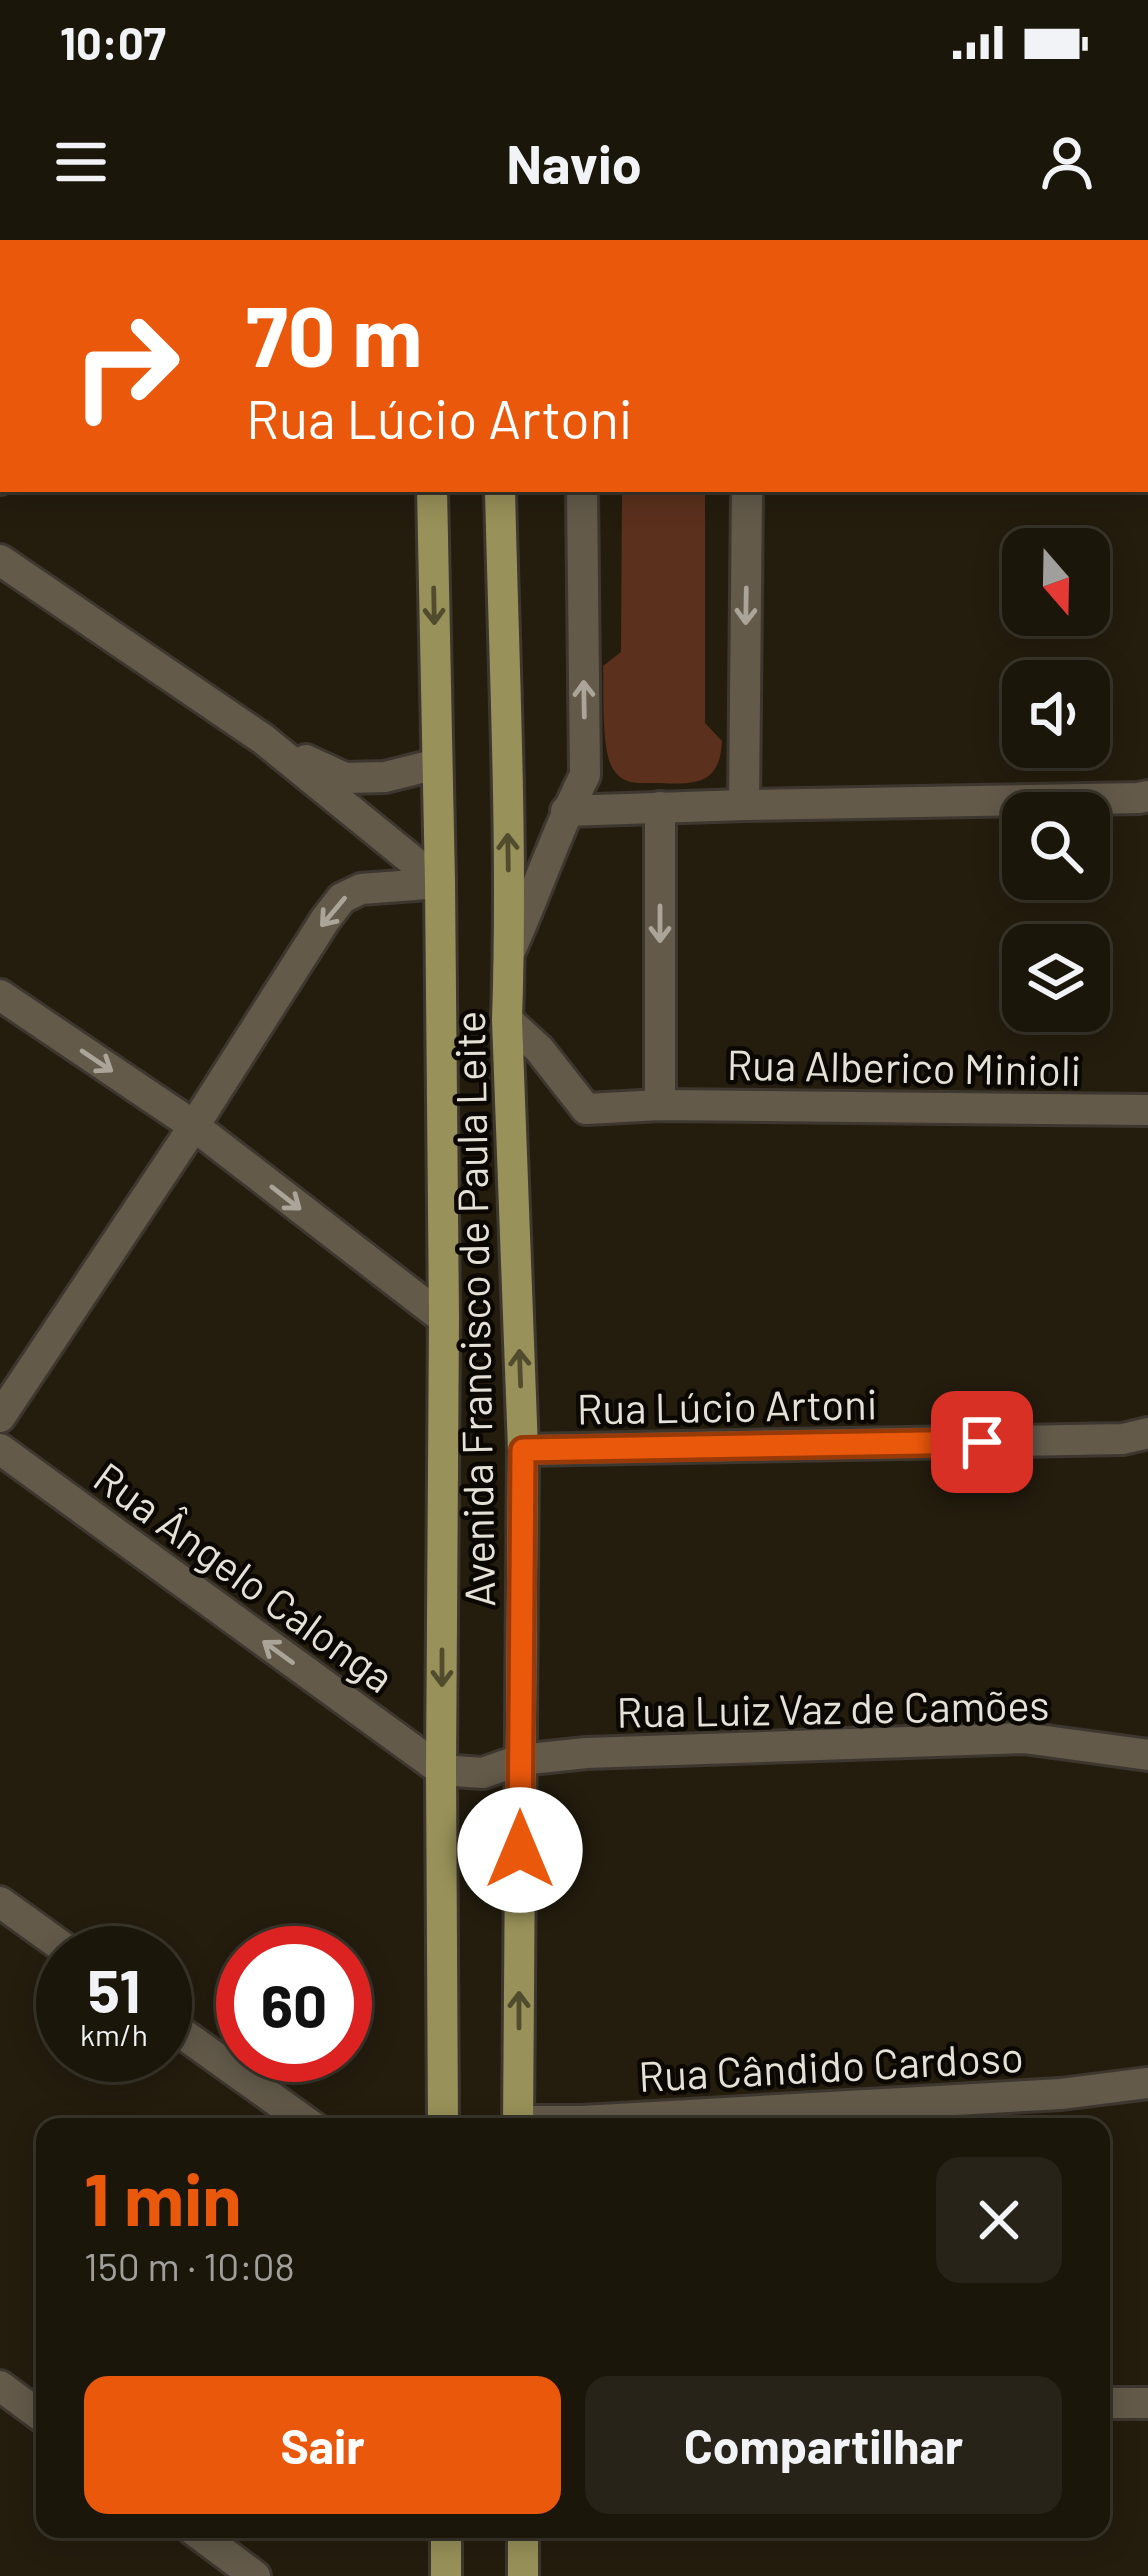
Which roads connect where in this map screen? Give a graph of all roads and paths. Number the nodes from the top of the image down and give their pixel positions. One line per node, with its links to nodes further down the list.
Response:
1 (432, 492): 7 (main road, Avenida Francisco de Paula Leite, one-way to 7)
2 (500, 492): 13 (main road, Avenida Francisco de Paula Leite, one-way to 2)
3 (582, 492): 11 (street, one-way to 3)
4 (747, 492): 9 (street, one-way to 9)
5 (0, 560): 6 (street)
6 (263, 739): 7 (street); 12 (street)
7 (437, 764): 12 (main road, Avenida Francisco de Paula Leite)
8 (1148, 796): 9 (street)
9 (744, 805): 10 (street)
10 (661, 807): 11 (street); 16 (street, one-way to 16)
11 (566, 811): 13 (street)
12 (440, 883): 18 (street, one-way to 18); 19 (main road, Avenida Francisco de Paula Leite)
13 (509, 953): 15 (main road, Avenida Francisco de Paula Leite)
14 (0, 995): 18 (street, one-way to 18)
15 (507, 1020): 16 (street, Rua Alberico Minioli); 23 (main road, Avenida Francisco de Paula Leite, one-way to 15)
16 (660, 1106): 17 (street, Rua Alberico Minioli)
17 (1148, 1110)
18 (194, 1126): 19 (street, one-way to 19); 20 (street)
19 (444, 1318): 26 (main road, Avenida Francisco de Paula Leite, one-way to 26)
20 (0, 1417)
21 (1148, 1433): 23 (street, Rua Lúcio Artoni)
22 (0, 1449): 26 (street, Rua Ângelo Calonga, one-way to 22)
23 (523, 1450): 25 (main road, Avenida Francisco de Paula Leite)
24 (1148, 1755): 25 (street, Rua Luiz Vaz de Camões)
25 (520, 1760): 26 (street, Rua Luiz Vaz de Camões); 33 (main road, Avenida Francisco de Paula Leite, one-way to 25)
26 (441, 1770): 32 (main road, Avenida Francisco de Paula Leite)
27 (0, 1902): 28 (street)
28 (36, 1928)
29 (192, 2040): 31 (street)
30 (1148, 2083): 34 (street, Rua Cândido Cardoso)
31 (301, 2118)
32 (443, 2118)
33 (518, 2118)
34 (637, 2118)
35 (0, 2386): 38 (street)
36 (1110, 2403): 37 (street)
37 (1148, 2403)
38 (36, 2412)
39 (204, 2538): 42 (street)
40 (446, 2538): 43 (main road)
41 (523, 2538): 44 (main road)
42 (255, 2576)
43 (446, 2576)
44 (523, 2576)

